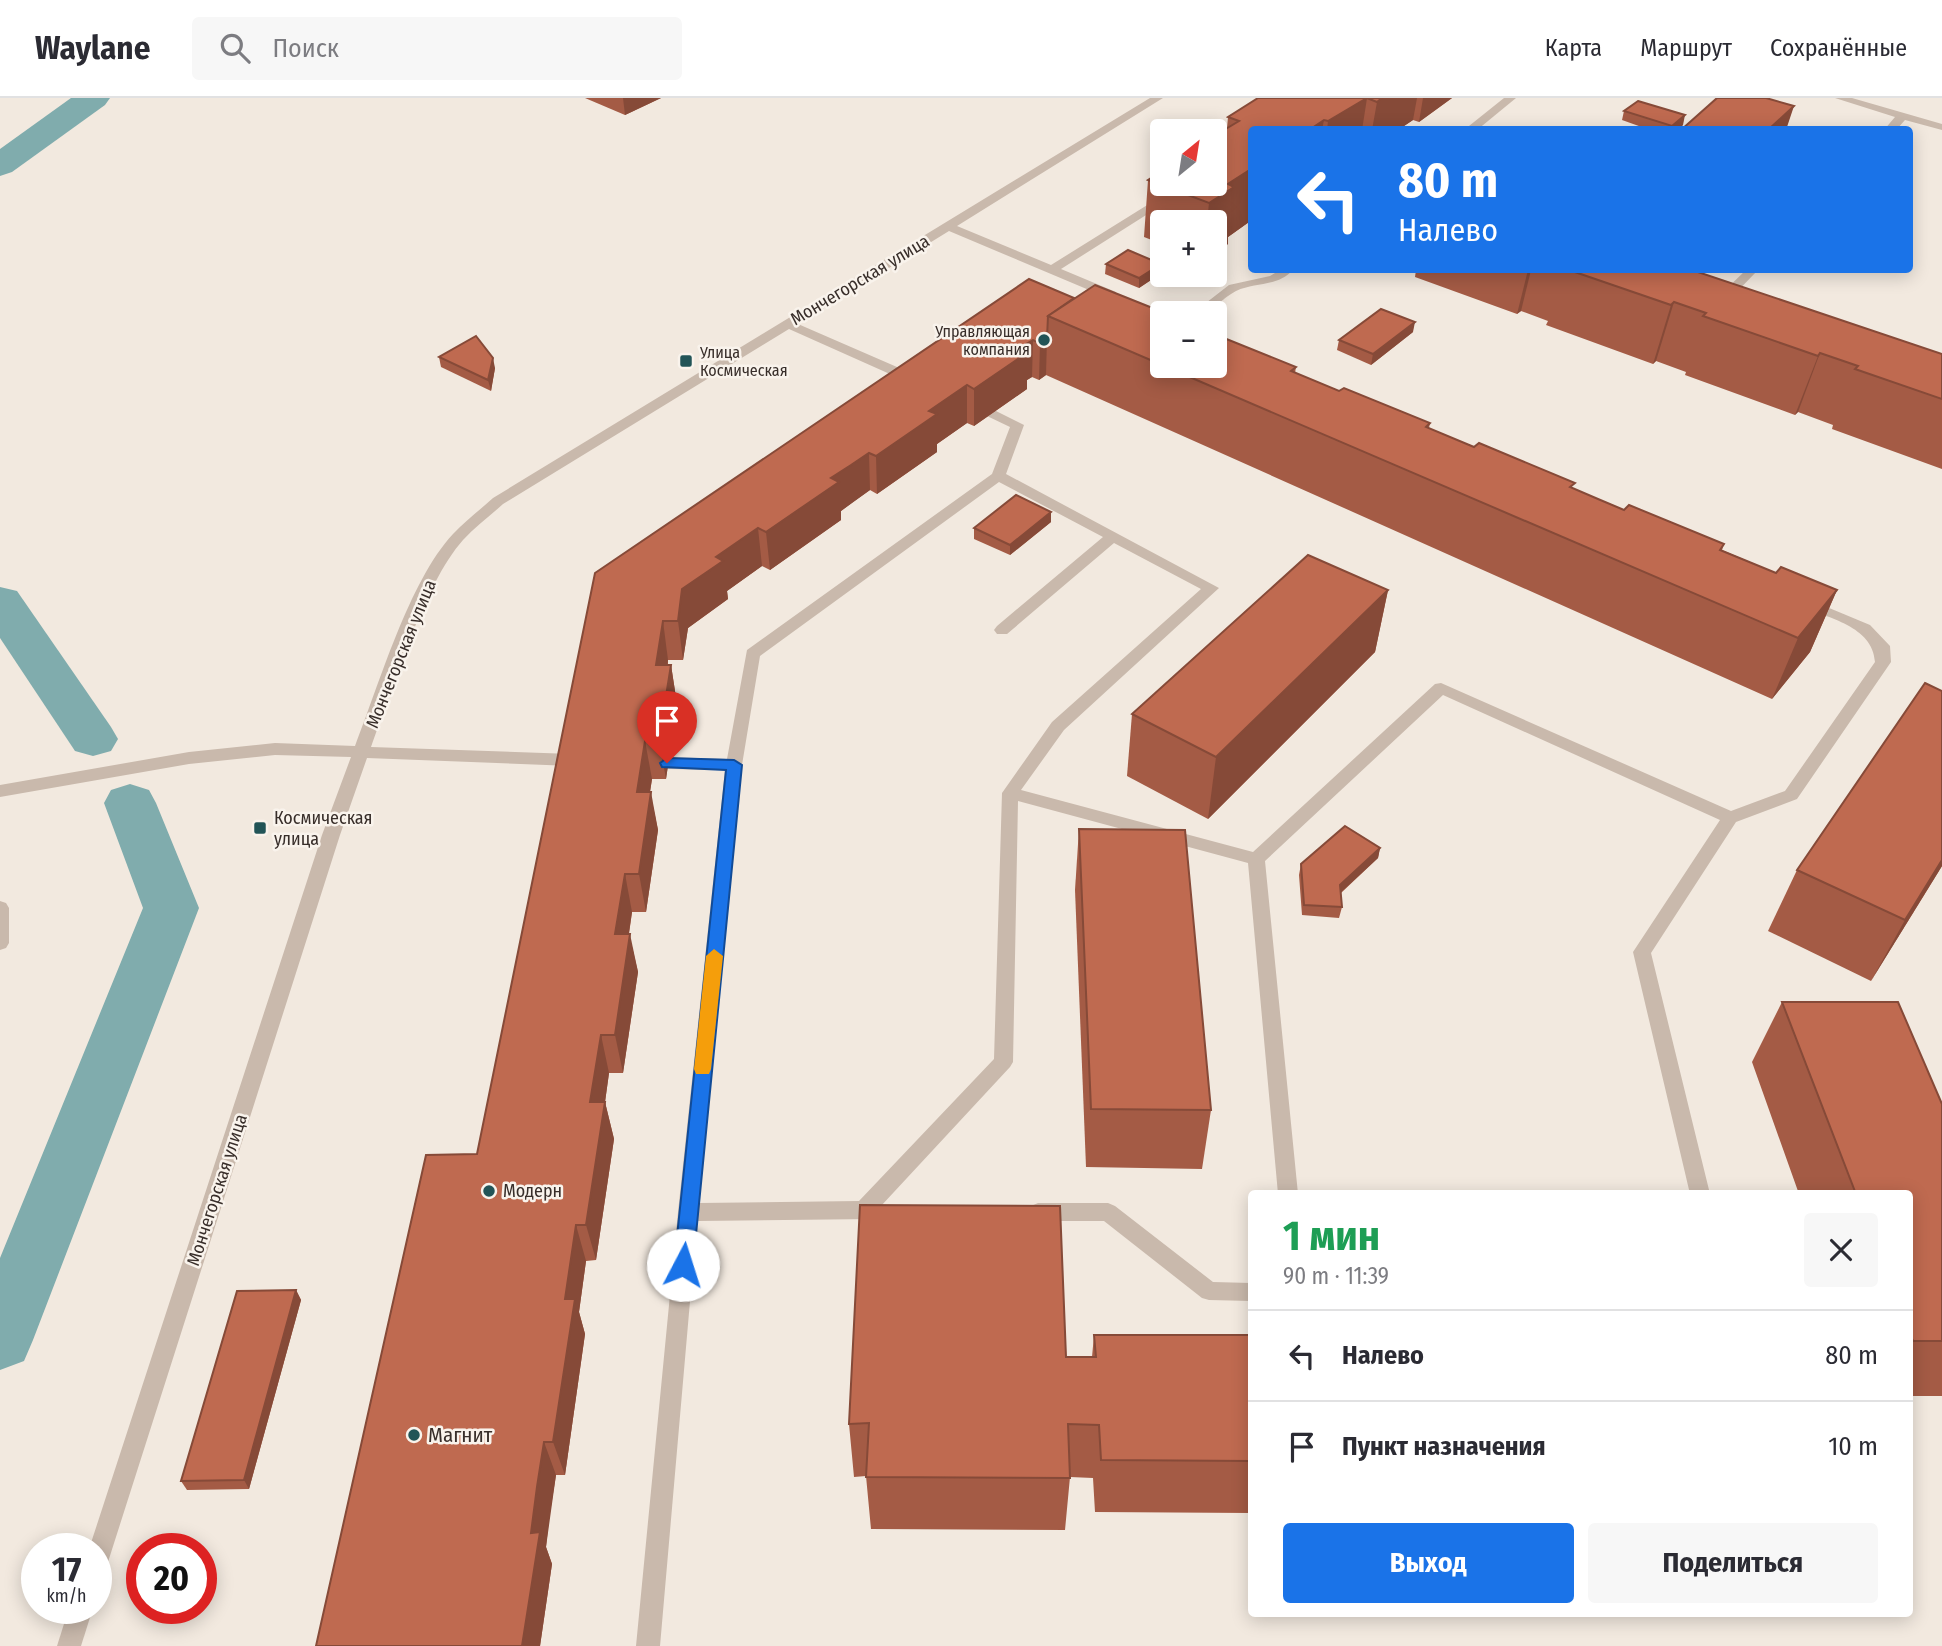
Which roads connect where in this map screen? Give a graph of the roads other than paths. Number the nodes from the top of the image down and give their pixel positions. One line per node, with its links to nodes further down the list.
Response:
1 (1158, 98): 9 (street, Мончегорская улица)
2 (1511, 98): 5 (street)
3 (1840, 98): 4 (street)
4 (1902, 116): 6 (street); 7 (street)
5 (1474, 126)
6 (1893, 126)
7 (1942, 127)
8 (1170, 196): 10 (street)
9 (947, 226): 10 (street); 16 (street, Мончегорская улица)
10 (1052, 270): 13 (street)
11 (1283, 273): 15 (street)
12 (1749, 273): 14 (street)
13 (1125, 300)
14 (1722, 300)
15 (1215, 301)
16 (788, 324): 17 (street); 23 (street, Мончегорская улица)
17 (928, 386)
18 (992, 414): 19 (street)
19 (998, 476): 20 (street); 26 (street)
20 (1113, 536): 22 (street); 28 (street)
21 (1788, 596): 29 (street)
22 (1002, 630)
23 (361, 752): 24 (street); 27 (street); 40 (street, Мончегорская улица)
24 (572, 760)
25 (667, 763): 26 (street)
26 (734, 765): 38 (street)
27 (0, 791)
28 (1010, 793): 30 (street); 35 (street)
29 (1730, 818): 30 (street); 34 (street)
30 (1256, 859): 33 (street)
31 (0, 908): 32 (street)
32 (0, 937)
33 (1288, 1190)
34 (1699, 1190)
35 (864, 1210): 36 (street); 38 (street)
36 (891, 1210)
37 (1013, 1211): 39 (street)
38 (688, 1212): 43 (street)
39 (1248, 1292)
40 (105, 1533)
41 (76, 1624): 42 (street)
42 (69, 1646)
43 (648, 1646)

